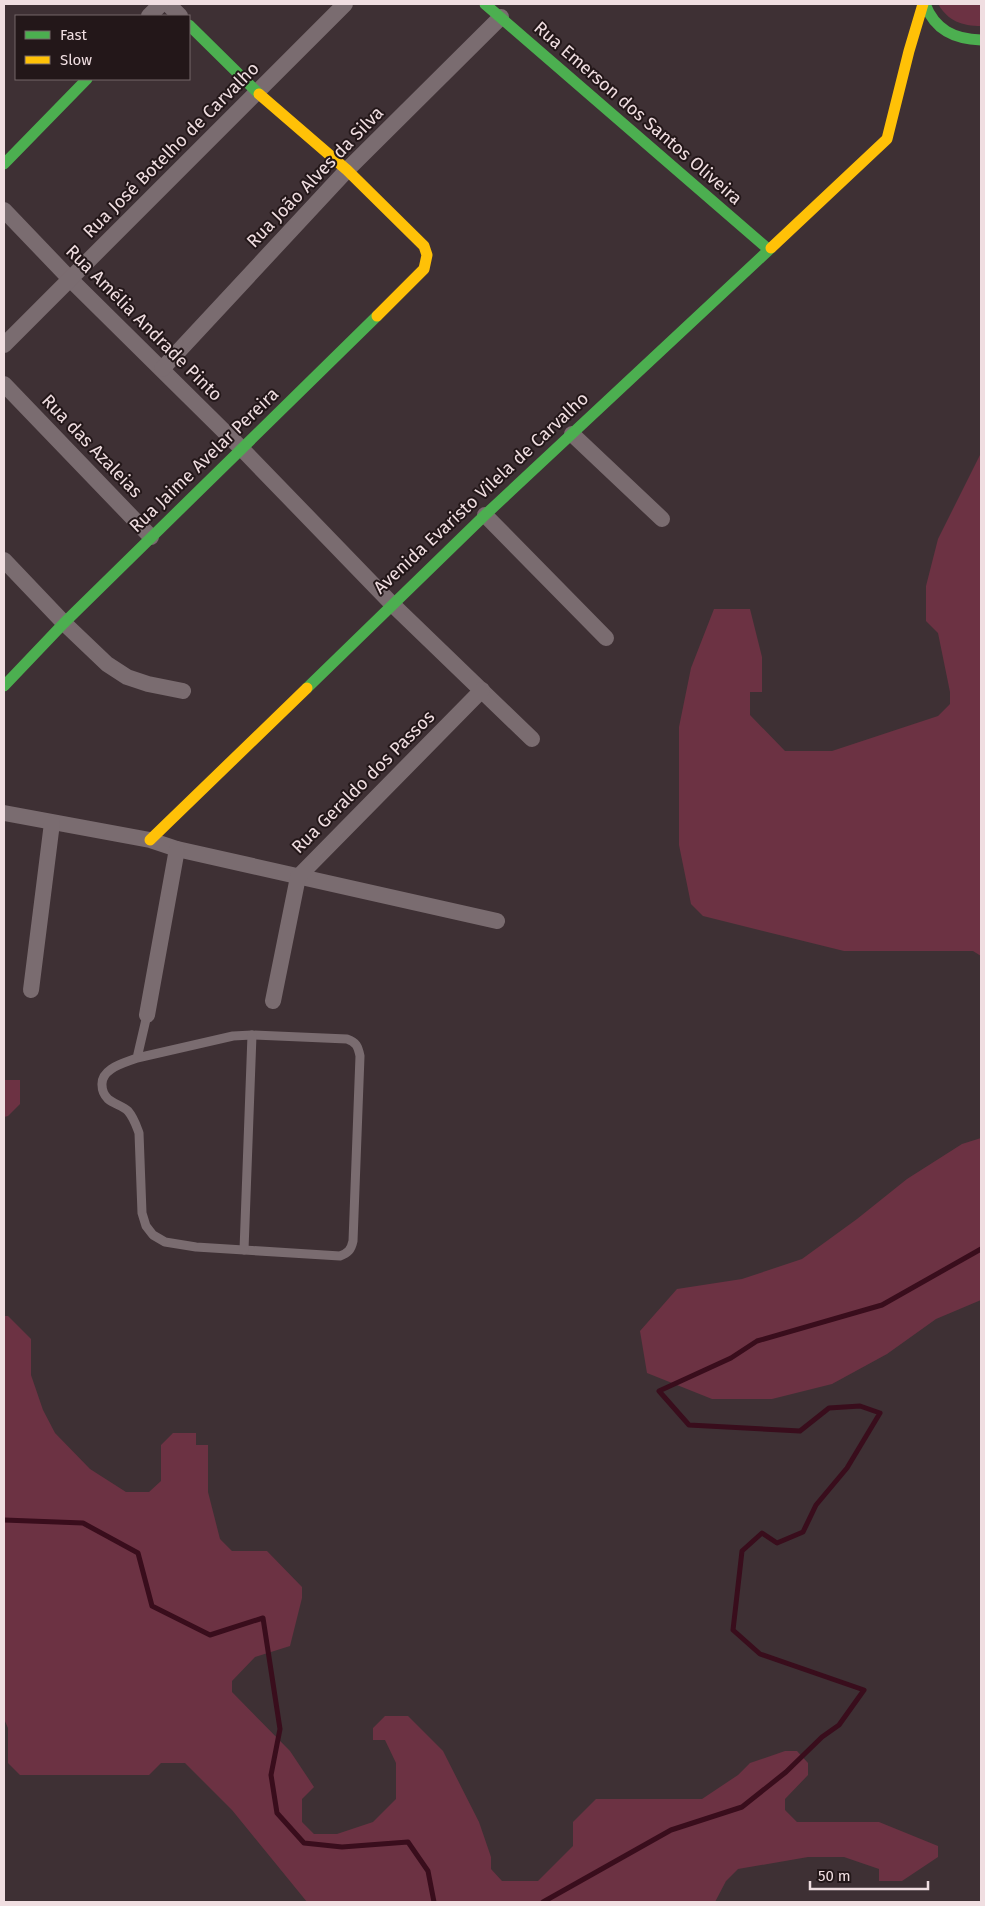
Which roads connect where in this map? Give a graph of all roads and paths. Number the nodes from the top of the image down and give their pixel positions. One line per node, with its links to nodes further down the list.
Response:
1 (161, 4): 6 (street)
2 (168, 4): 7 (street)
3 (346, 4): 14 (street, Rua José Botelho de Carvalho)
4 (486, 4): 8 (street, Rua Emerson dos Santos Oliveira)
5 (924, 4): 10 (street); 12 (street, Avenida Evaristo Vilela de Carvalho)
6 (149, 15)
7 (179, 15)
8 (501, 17): 16 (street, Rua João Alves da Silva); 18 (street, Rua Emerson dos Santos Oliveira)
9 (190, 25): 14 (street)
10 (940, 28): 11 (street); 12 (street)
11 (981, 40)
12 (909, 51): 18 (street, Avenida Evaristo Vilela de Carvalho)
13 (86, 80): 15 (street)
14 (258, 93): 16 (street); 19 (street, Rua José Botelho de Carvalho)
15 (4, 164)
16 (348, 170): 21 (street, Rua João Alves da Silva); 24 (street, Rua Jaime Avelar Pereira)
17 (4, 210): 19 (street, Rua Amélia Andrade Pinto)
18 (768, 249): 23 (street, Avenida Evaristo Vilela de Carvalho)
19 (70, 279): 20 (street, Rua José Botelho de Carvalho); 21 (street, Rua Amélia Andrade Pinto)
20 (4, 345)
21 (162, 369): 24 (street, Rua Amélia Andrade Pinto)
22 (4, 384): 27 (street, Rua das Azaleias)
23 (572, 434): 25 (street, Avenida Evaristo Vilela de Carvalho); 26 (street)
24 (242, 449): 27 (street, Rua Jaime Avelar Pereira); 29 (street, Rua Amélia Andrade Pinto)
25 (485, 515): 29 (street, Avenida Evaristo Vilela de Carvalho); 31 (street)
26 (662, 519)
27 (151, 536): 30 (street, Rua Jaime Avelar Pereira)
28 (4, 560): 30 (street)
29 (392, 604): 34 (street, Rua Amélia Andrade Pinto); 38 (street, Avenida Evaristo Vilela de Carvalho)
30 (64, 623): 32 (street, Rua Jaime Avelar Pereira); 33 (street)
31 (606, 638)
32 (4, 686)
33 (183, 690)
34 (482, 690): 35 (street, Rua Amélia Andrade Pinto); 40 (street, Rua Geraldo dos Passos)
35 (532, 740)
36 (4, 813): 37 (street)
37 (52, 823): 38 (street); 42 (street)
38 (150, 840): 39 (street)
39 (177, 849): 40 (street); 44 (street)
40 (298, 876): 41 (street); 43 (street, Rua Geraldo dos Passos)
41 (498, 921)
42 (31, 990)
43 (273, 1001)
44 (147, 1016): 46 (lane)
45 (252, 1035): 46 (lane); 47 (lane); 47 (lane)
46 (137, 1058): 47 (lane)
47 (244, 1250)

